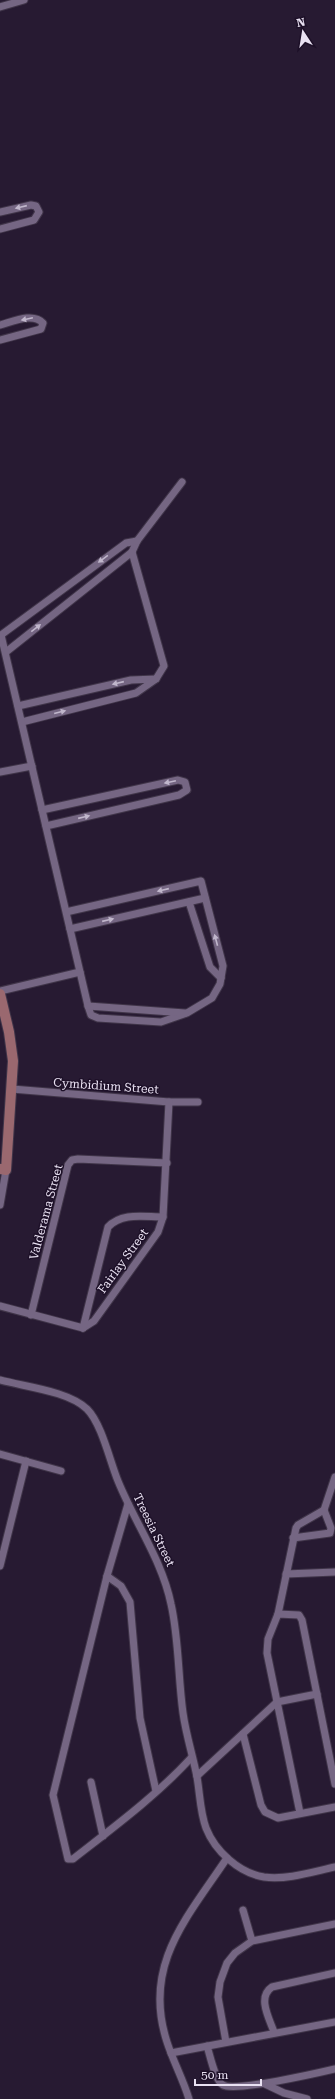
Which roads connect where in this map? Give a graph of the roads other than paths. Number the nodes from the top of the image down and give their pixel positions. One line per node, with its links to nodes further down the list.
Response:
1 (24, 0): 2 (street)
2 (0, 7)
3 (0, 212): 4 (street, one-way to 3)
4 (0, 229)
5 (0, 325): 6 (street, one-way to 5)
6 (0, 340)
7 (182, 482): 8 (street)
8 (137, 541): 9 (street); 10 (street, one-way to 10)
9 (132, 552): 10 (street, one-way to 9); 11 (street)
10 (6, 652): 12 (street)
11 (156, 679): 12 (street, one-way to 12); 13 (street, one-way to 11)
12 (18, 706): 13 (street)
13 (22, 722): 14 (street)
14 (32, 766): 15 (street); 16 (street)
15 (0, 772)
16 (42, 810): 17 (street); 17 (street, one-way to 16)
17 (46, 826): 20 (street)
18 (205, 898): 19 (street); 20 (street, one-way to 20); 23 (street, one-way to 18)
19 (189, 902): 21 (street, one-way to 19); 23 (street)
20 (66, 912): 21 (street)
21 (70, 929): 22 (street)
22 (80, 972): 24 (street); 26 (street)
23 (221, 978): 27 (street)
24 (0, 991)
25 (0, 994): 28 (street)
26 (88, 1006): 27 (street); 27 (street)
27 (187, 1013)
28 (12, 1090): 29 (street, Cymbidium Street); 32 (street)
29 (169, 1102): 30 (street, Cymbidium Street); 31 (street, Fairlay Street)
30 (198, 1102)
31 (167, 1163): 34 (street, Fairlay Street); 36 (street, Valderama Street)
32 (3, 1170): 33 (street)
33 (0, 1205)
34 (163, 1217): 37 (street, Fairlay Street); 37 (street)
35 (0, 1306): 36 (street)
36 (31, 1316): 37 (street)
37 (83, 1328)
38 (0, 1380): 44 (street, Treesia Street)
39 (0, 1454): 40 (street)
40 (26, 1461): 41 (street); 47 (street)
41 (61, 1471)
42 (335, 1477): 43 (street)
43 (333, 1490): 45 (street)
44 (128, 1504): 50 (street); 55 (street, Treesia Street)
45 (324, 1510): 46 (street); 46 (street)
46 (293, 1538): 49 (street)
47 (0, 1566)
48 (335, 1572): 49 (street)
49 (286, 1574): 51 (street)
50 (108, 1576): 60 (street); 63 (street)
51 (278, 1614): 52 (street); 53 (street)
52 (317, 1694): 53 (street); 56 (street)
53 (277, 1702): 54 (street); 62 (street)
54 (243, 1734): 57 (street); 62 (street)
55 (191, 1758): 57 (street, Treesia Street); 60 (street)
56 (333, 1766): 59 (street)
57 (197, 1776): 64 (street, Treesia Street)
58 (91, 1782): 63 (street)
59 (335, 1784)
60 (156, 1791): 63 (street)
61 (335, 1807): 62 (street)
62 (300, 1813)
63 (103, 1836)
64 (227, 1858): 65 (street, Treesia Street); 74 (street)
65 (335, 1867)
66 (243, 1910): 68 (street)
67 (335, 1924): 68 (street)
68 (252, 1941): 72 (street)
69 (335, 1973): 71 (street)
70 (335, 2022): 71 (street)
71 (274, 2032): 72 (street)
72 (226, 2042): 73 (street)
73 (207, 2046): 74 (street); 76 (street)
74 (171, 2053): 77 (street)
75 (335, 2069): 76 (street)
76 (265, 2084): 78 (street)
77 (189, 2099)
78 (307, 2099)

